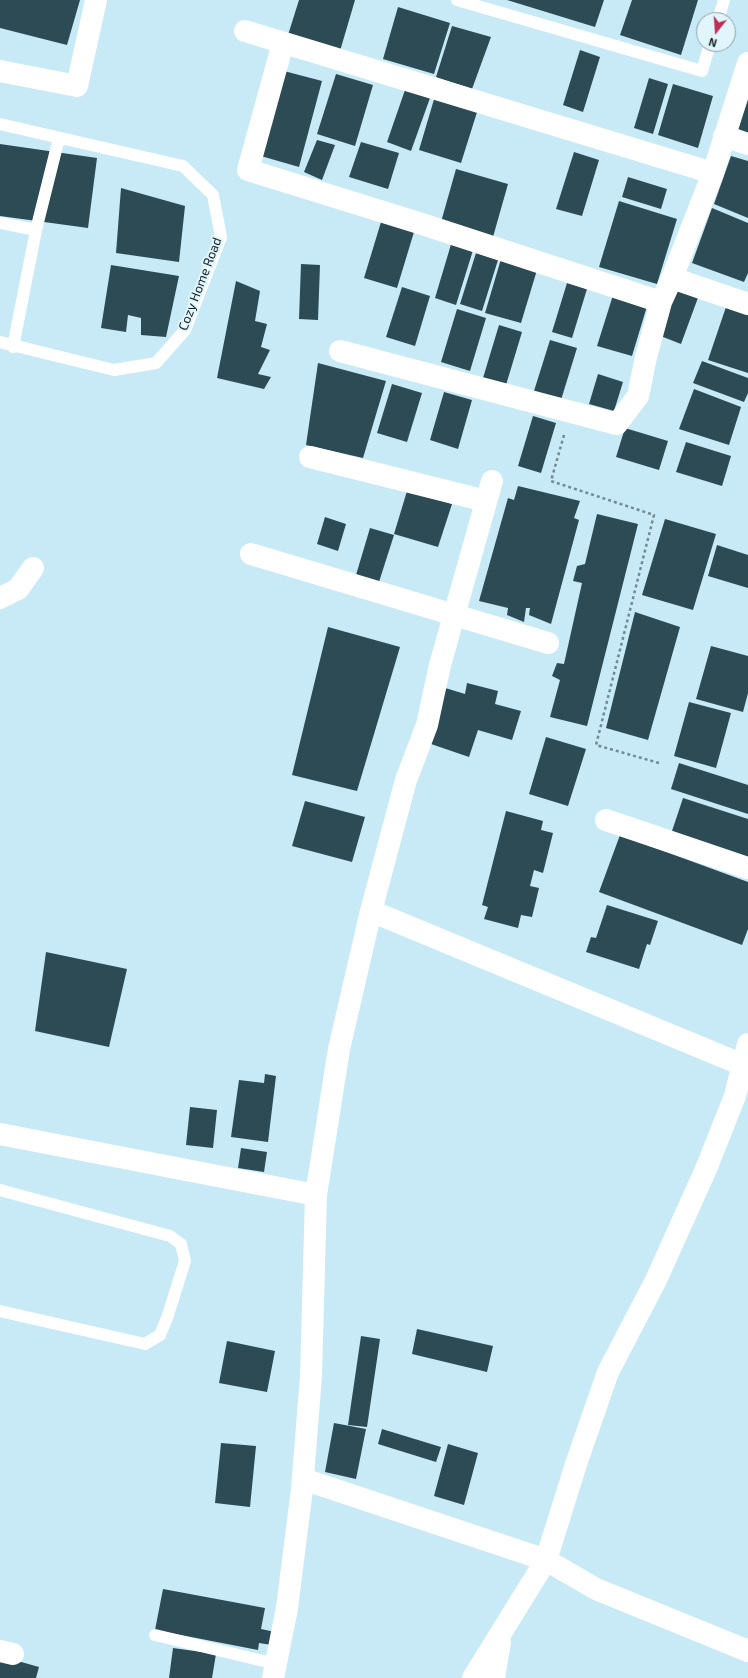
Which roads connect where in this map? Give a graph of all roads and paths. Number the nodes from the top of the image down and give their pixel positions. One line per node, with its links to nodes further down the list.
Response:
1 (96, 0): 9 (street)
2 (457, 0): 7 (lane)
3 (724, 0): 4 (lane)
4 (720, 12)
5 (245, 31): 6 (street)
6 (283, 43): 14 (street); 18 (street)
7 (708, 52)
8 (748, 63): 11 (street)
9 (0, 71)
10 (0, 124): 12 (lane, Cozy Home Road)
11 (724, 136): 13 (street); 14 (street)
12 (59, 138): 16 (lane); 21 (lane, Cozy Home Road)
13 (748, 144)
14 (713, 173): 17 (street)
15 (0, 223): 16 (lane)
16 (36, 230): 21 (lane)
17 (672, 278): 18 (street); 19 (street)
18 (661, 302): 23 (street)
19 (748, 304)
20 (0, 342): 21 (lane, Cozy Home Road)
21 (13, 347)
22 (340, 351): 23 (street)
23 (571, 412): 30 (path)
24 (310, 457): 28 (street)
25 (251, 554): 28 (street)
26 (33, 568): 27 (street)
27 (0, 598)
28 (454, 615): 29 (street); 33 (street)
29 (548, 643)
30 (659, 763)
31 (606, 820): 32 (street)
32 (748, 868)
33 (371, 911): 35 (street); 39 (street)
34 (748, 1044): 35 (street)
35 (743, 1065): 36 (street)
36 (742, 1098): 42 (street)
37 (0, 1134): 39 (street)
38 (0, 1190): 40 (lane)
39 (316, 1195): 41 (street)
40 (0, 1311)
41 (303, 1479): 42 (street); 46 (street)
42 (546, 1560): 43 (street); 45 (street)
43 (502, 1631): 47 (street); 48 (street)
44 (155, 1635): 46 (lane)
45 (748, 1650)
46 (274, 1671)
47 (473, 1678)
48 (494, 1678)

